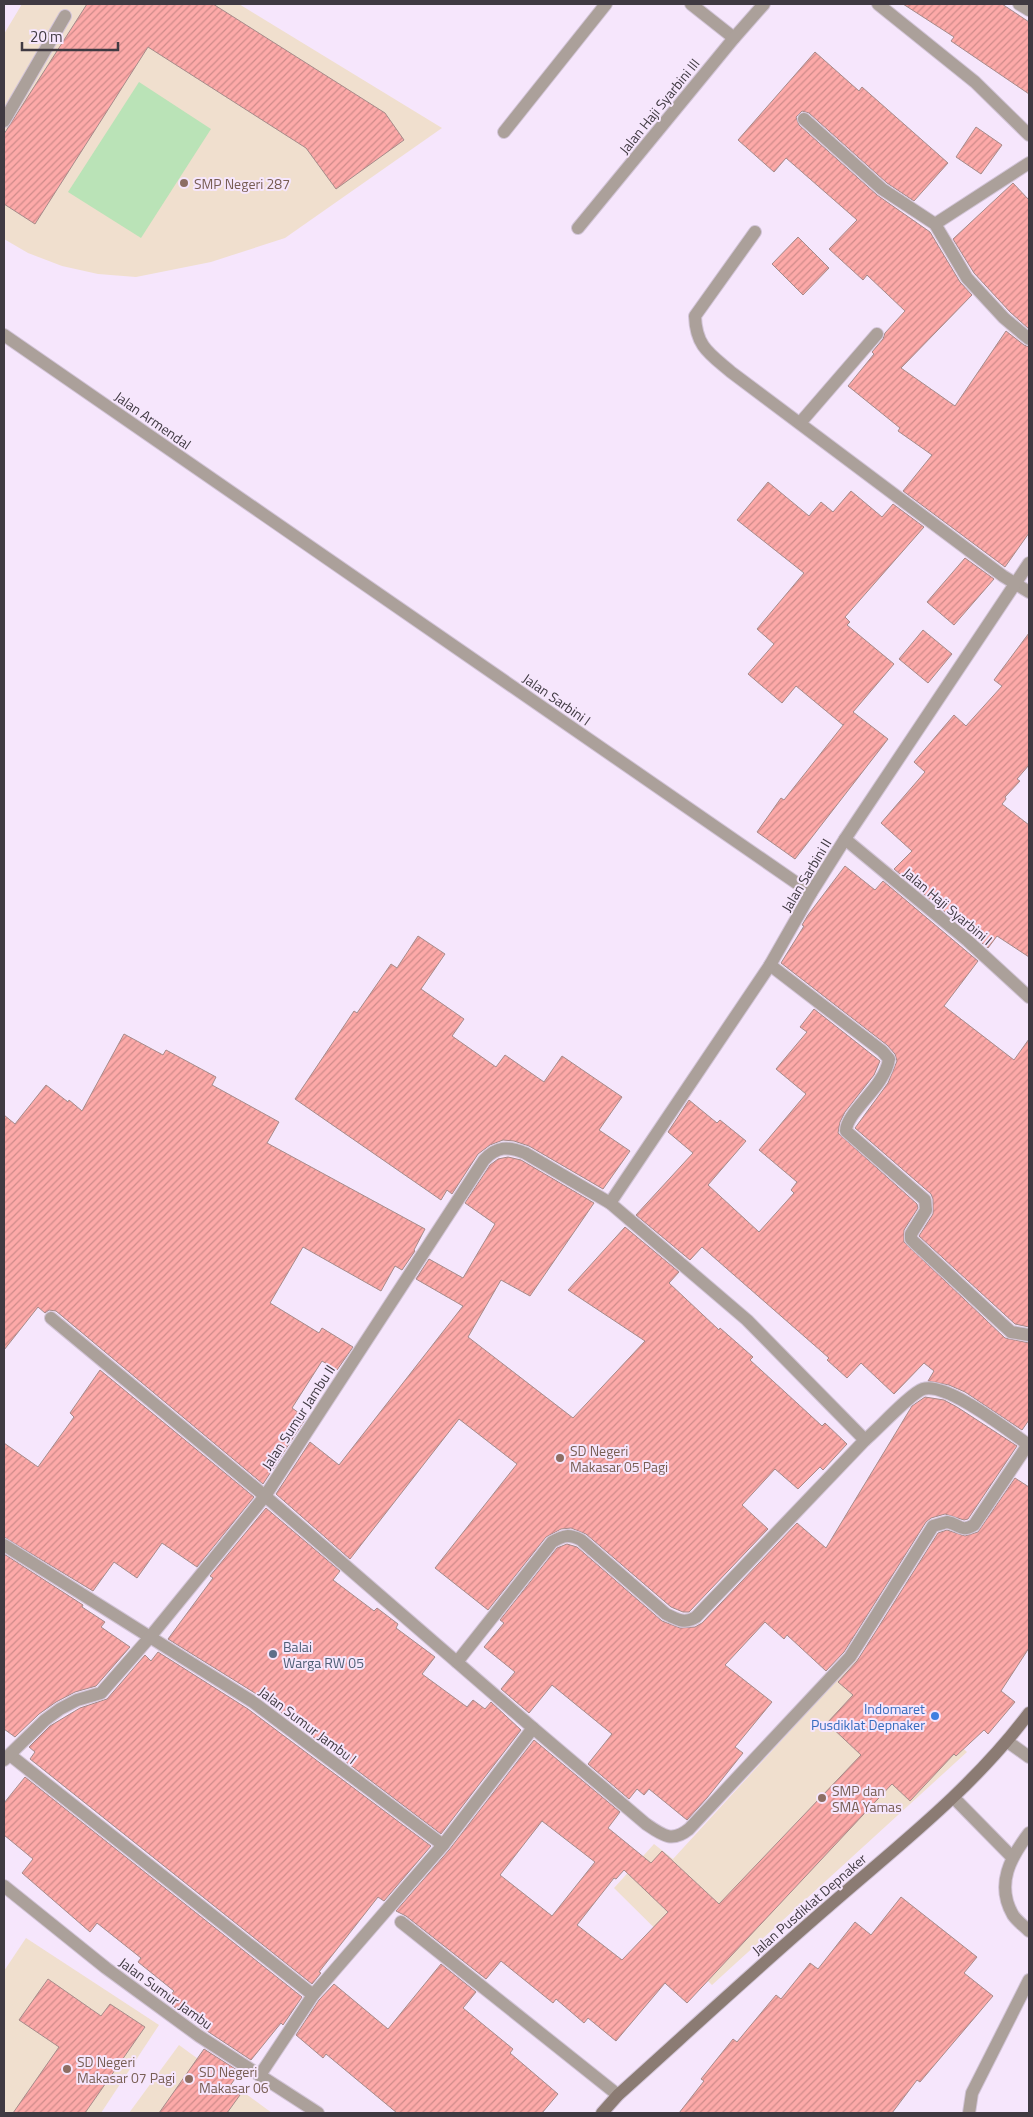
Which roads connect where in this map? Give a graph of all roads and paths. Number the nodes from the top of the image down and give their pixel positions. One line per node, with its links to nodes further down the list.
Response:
1 (606, 4): 11 (street)
2 (691, 4): 8 (street)
3 (764, 4): 8 (street, Jalan Haji Syarbini III)
4 (878, 4): 12 (street)
5 (1019, 4): 6 (street)
6 (1029, 10)
7 (65, 16): 10 (street)
8 (734, 38): 15 (street, Jalan Haji Syarbini III)
9 (804, 119): 14 (street)
10 (4, 120)
11 (504, 132)
12 (1029, 136)
13 (1029, 163): 14 (street)
14 (935, 224): 19 (street)
15 (578, 228)
16 (755, 232): 20 (street)
17 (877, 334): 20 (street)
18 (4, 336): 21 (street, Jalan Armendal)
19 (1029, 339)
20 (800, 423): 23 (street)
21 (286, 530): 26 (street, Jalan Sarbini I)
22 (1029, 563): 23 (street, Jalan Sarbini II)
23 (1015, 584): 24 (street); 25 (street, Jalan Sarbini II)
24 (1029, 592)
25 (845, 839): 26 (street, Jalan Sarbini II); 28 (street, Jalan Haji Syarbini I)
26 (811, 893): 27 (street, Jalan Sarbini II)
27 (770, 965): 29 (street, Jalan Sarbini II); 31 (street)
28 (1029, 997)
29 (610, 1203): 32 (street, Jalan Sumur Jambu II); 34 (street, Jalan Sumur Jambu II)
30 (51, 1318): 34 (street)
31 (1029, 1335)
32 (866, 1440): 33 (street); 37 (street)
33 (1029, 1444): 39 (street)
34 (265, 1496): 36 (street, Jalan Sumur Jambu II); 37 (street)
35 (4, 1545): 36 (street, Jalan Sumur Jambu I)
36 (150, 1638): 41 (street, Jalan Sumur Jambu II); 45 (street, Jalan Sumur Jambu I)
37 (457, 1662): 39 (street)
38 (1029, 1713): 40 (street, Jalan Pusdiklat Depnaker)
39 (533, 1728): 45 (street)
40 (1008, 1742): 42 (street); 43 (street, Jalan Pusdiklat Depnaker)
41 (7, 1757): 51 (street)
42 (1029, 1757)
43 (954, 1798): 46 (street); 53 (street, Jalan Pusdiklat Depnaker)
44 (1029, 1833): 46 (street)
45 (443, 1845): 51 (street)
46 (1012, 1856): 49 (street)
47 (4, 1886): 52 (street, Jalan Sumur Jambu)
48 (401, 1922): 53 (street)
49 (1029, 1932)
50 (1029, 1980): 56 (street)
51 (313, 1995): 52 (street)
52 (260, 2075): 54 (street, Jalan Sumur Jambu)
53 (618, 2095): 55 (street, Jalan Pusdiklat Depnaker)
54 (318, 2113)
55 (602, 2113)
56 (969, 2113)

